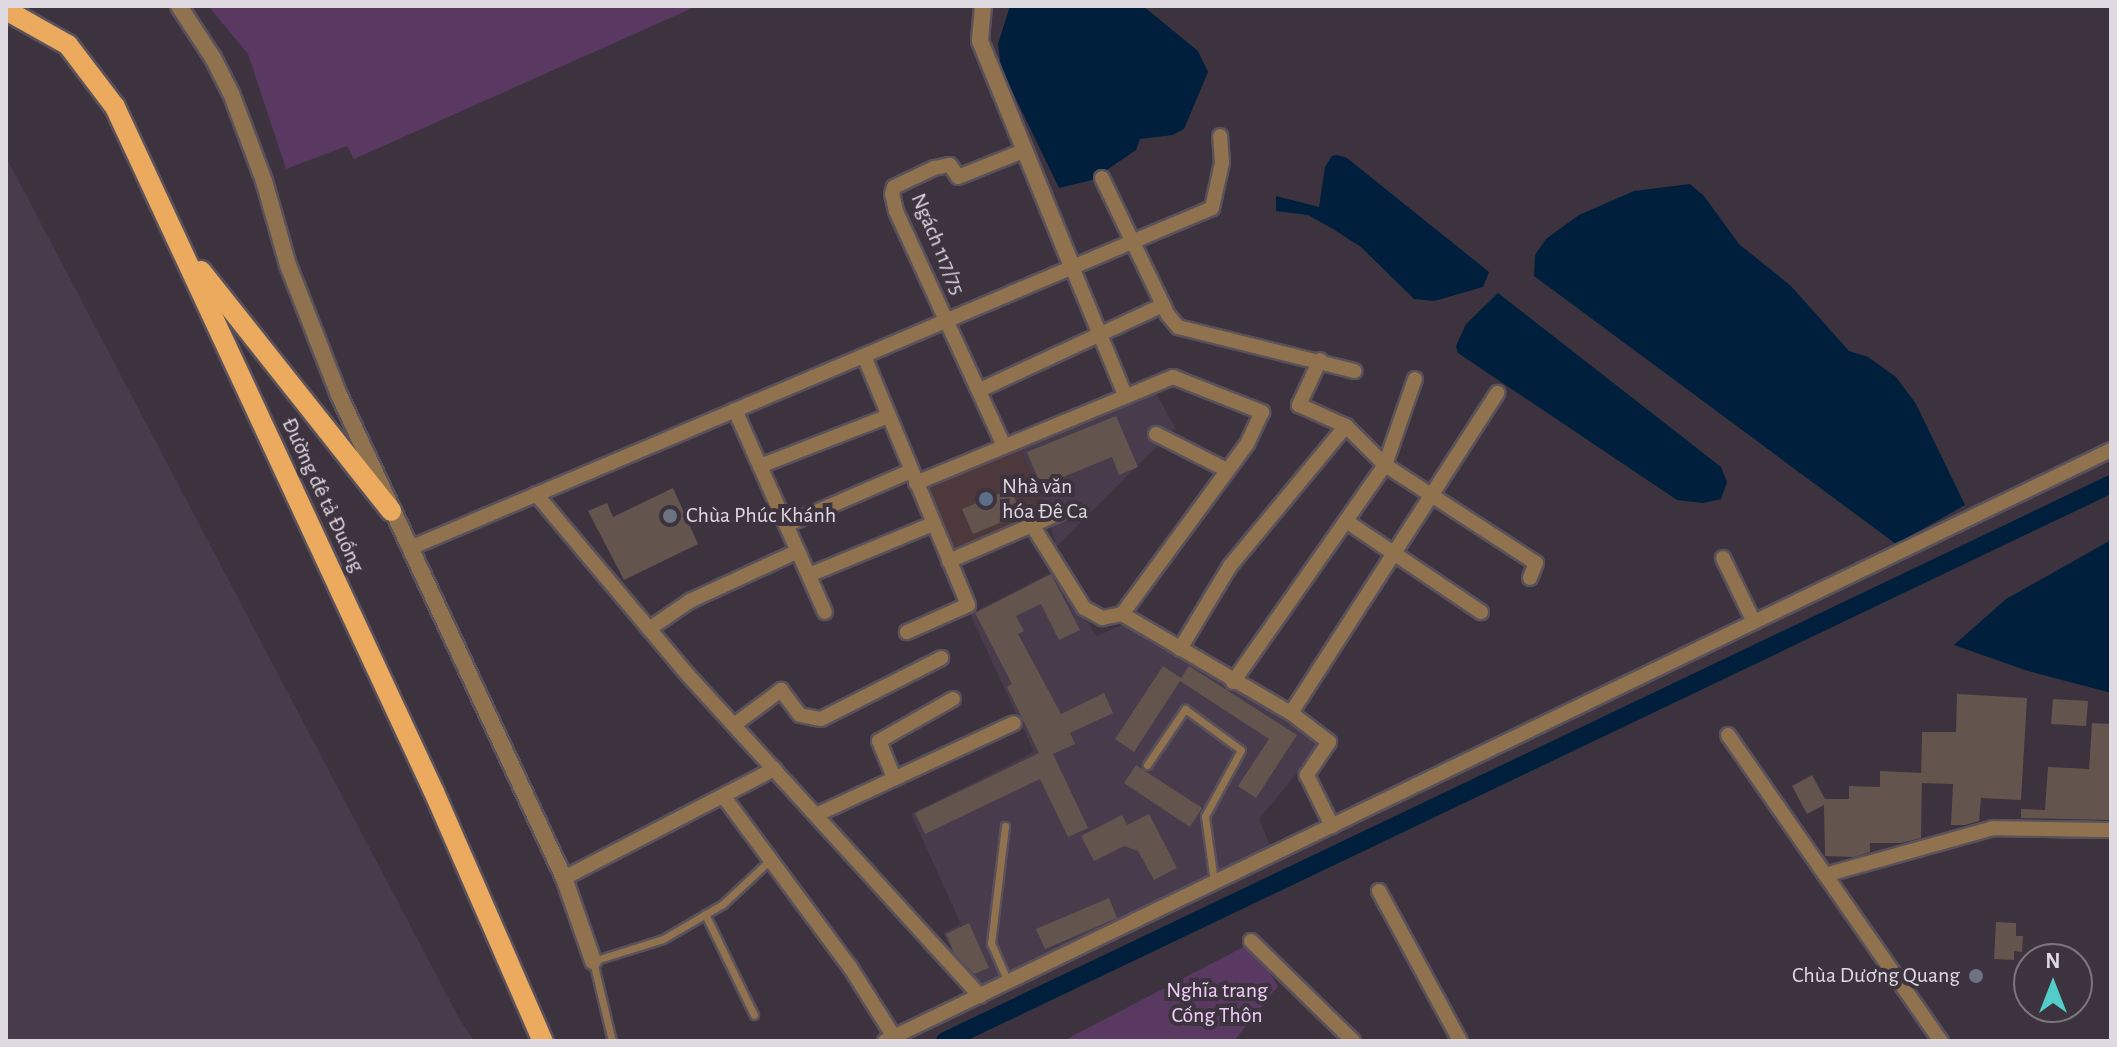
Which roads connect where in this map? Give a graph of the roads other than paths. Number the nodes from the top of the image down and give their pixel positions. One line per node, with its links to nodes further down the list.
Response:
1 (21, 6): 5 (main road)
2 (179, 6): 34 (street)
3 (983, 6): 7 (street)
4 (6, 10): 5 (main road, Đường đê tả Đuống)
5 (68, 45): 10 (main road, Đường đê tả Đuống)
6 (1220, 136): 9 (street)
7 (1025, 150): 11 (street); 13 (street, Ngách 117/75)
8 (1102, 178): 9 (street)
9 (1134, 241): 11 (street); 12 (street)
10 (179, 242): 34 (main road); 81 (main road, Đường đê tả Đuống)
11 (1072, 267): 13 (street); 14 (street)
12 (1163, 305): 14 (street); 16 (street)
13 (948, 322): 15 (street); 19 (street)
14 (1102, 337): 19 (street); 21 (street)
15 (864, 356): 22 (street); 23 (street)
16 (1320, 360): 17 (street); 24 (street)
17 (1355, 371)
18 (1415, 379): 28 (street)
19 (980, 390): 26 (street)
20 (1497, 393): 33 (street)
21 (1125, 395): 26 (street); 30 (street)
22 (735, 410): 29 (street); 32 (street)
23 (889, 416): 29 (street); 31 (street)
24 (1346, 426): 28 (street); 53 (street)
25 (1156, 434): 30 (street)
26 (1004, 446): 31 (street)
27 (2111, 450): 50 (street)
28 (1385, 465): 33 (street); 36 (street)
29 (760, 466): 38 (street)
30 (1227, 470): 49 (street)
31 (914, 477): 37 (street); 38 (street)
32 (536, 494): 40 (street); 51 (street)
33 (1433, 496): 42 (street); 46 (street)
34 (391, 511): 40 (street)
35 (1060, 513): 39 (street)
36 (1346, 521): 42 (street); 55 (street)
37 (933, 524): 44 (street); 45 (street)
38 (786, 525): 41 (street)
39 (1032, 525): 44 (street); 49 (street)
40 (410, 548): 71 (street)
41 (798, 551): 45 (street); 51 (street)
42 (1396, 555): 48 (street); 57 (street)
43 (1723, 558): 50 (street)
44 (949, 561): 52 (street)
45 (809, 575): 47 (street)
46 (1530, 578)
47 (825, 612)
48 (1481, 612)
49 (1122, 614): 53 (street)
50 (1754, 622): 67 (street)
51 (649, 629): 59 (street)
52 (907, 632)
53 (1180, 649): 55 (street)
54 (941, 658): 59 (street)
55 (1233, 682): 57 (street)
56 (953, 699): 63 (street)
57 (1291, 713): 67 (street)
58 (1014, 723): 63 (street)
59 (734, 725): 62 (street)
60 (1728, 735): 70 (street)
61 (1147, 765): 72 (lane)
62 (774, 769): 64 (street); 65 (street)
63 (894, 778): 65 (street)
64 (724, 797): 69 (street); 71 (street)
65 (816, 815): 78 (street)
66 (1005, 826): 77 (lane)
67 (1332, 826): 72 (street)
68 (2111, 830): 70 (street)
69 (769, 861): 74 (lane); 80 (street)
70 (1825, 875): 85 (street)
71 (564, 878): 76 (street)
72 (1214, 882): 77 (street)
73 (1379, 891): 84 (street)
74 (705, 914): 76 (lane); 79 (lane)
75 (1251, 941): 83 (street)
76 (593, 961): 82 (lane)
77 (1008, 982): 78 (street)
78 (980, 996): 80 (street)
79 (754, 1015)
80 (889, 1039)
81 (543, 1041)
82 (612, 1041)
83 (1353, 1041)
84 (1460, 1041)
85 (1941, 1041)

